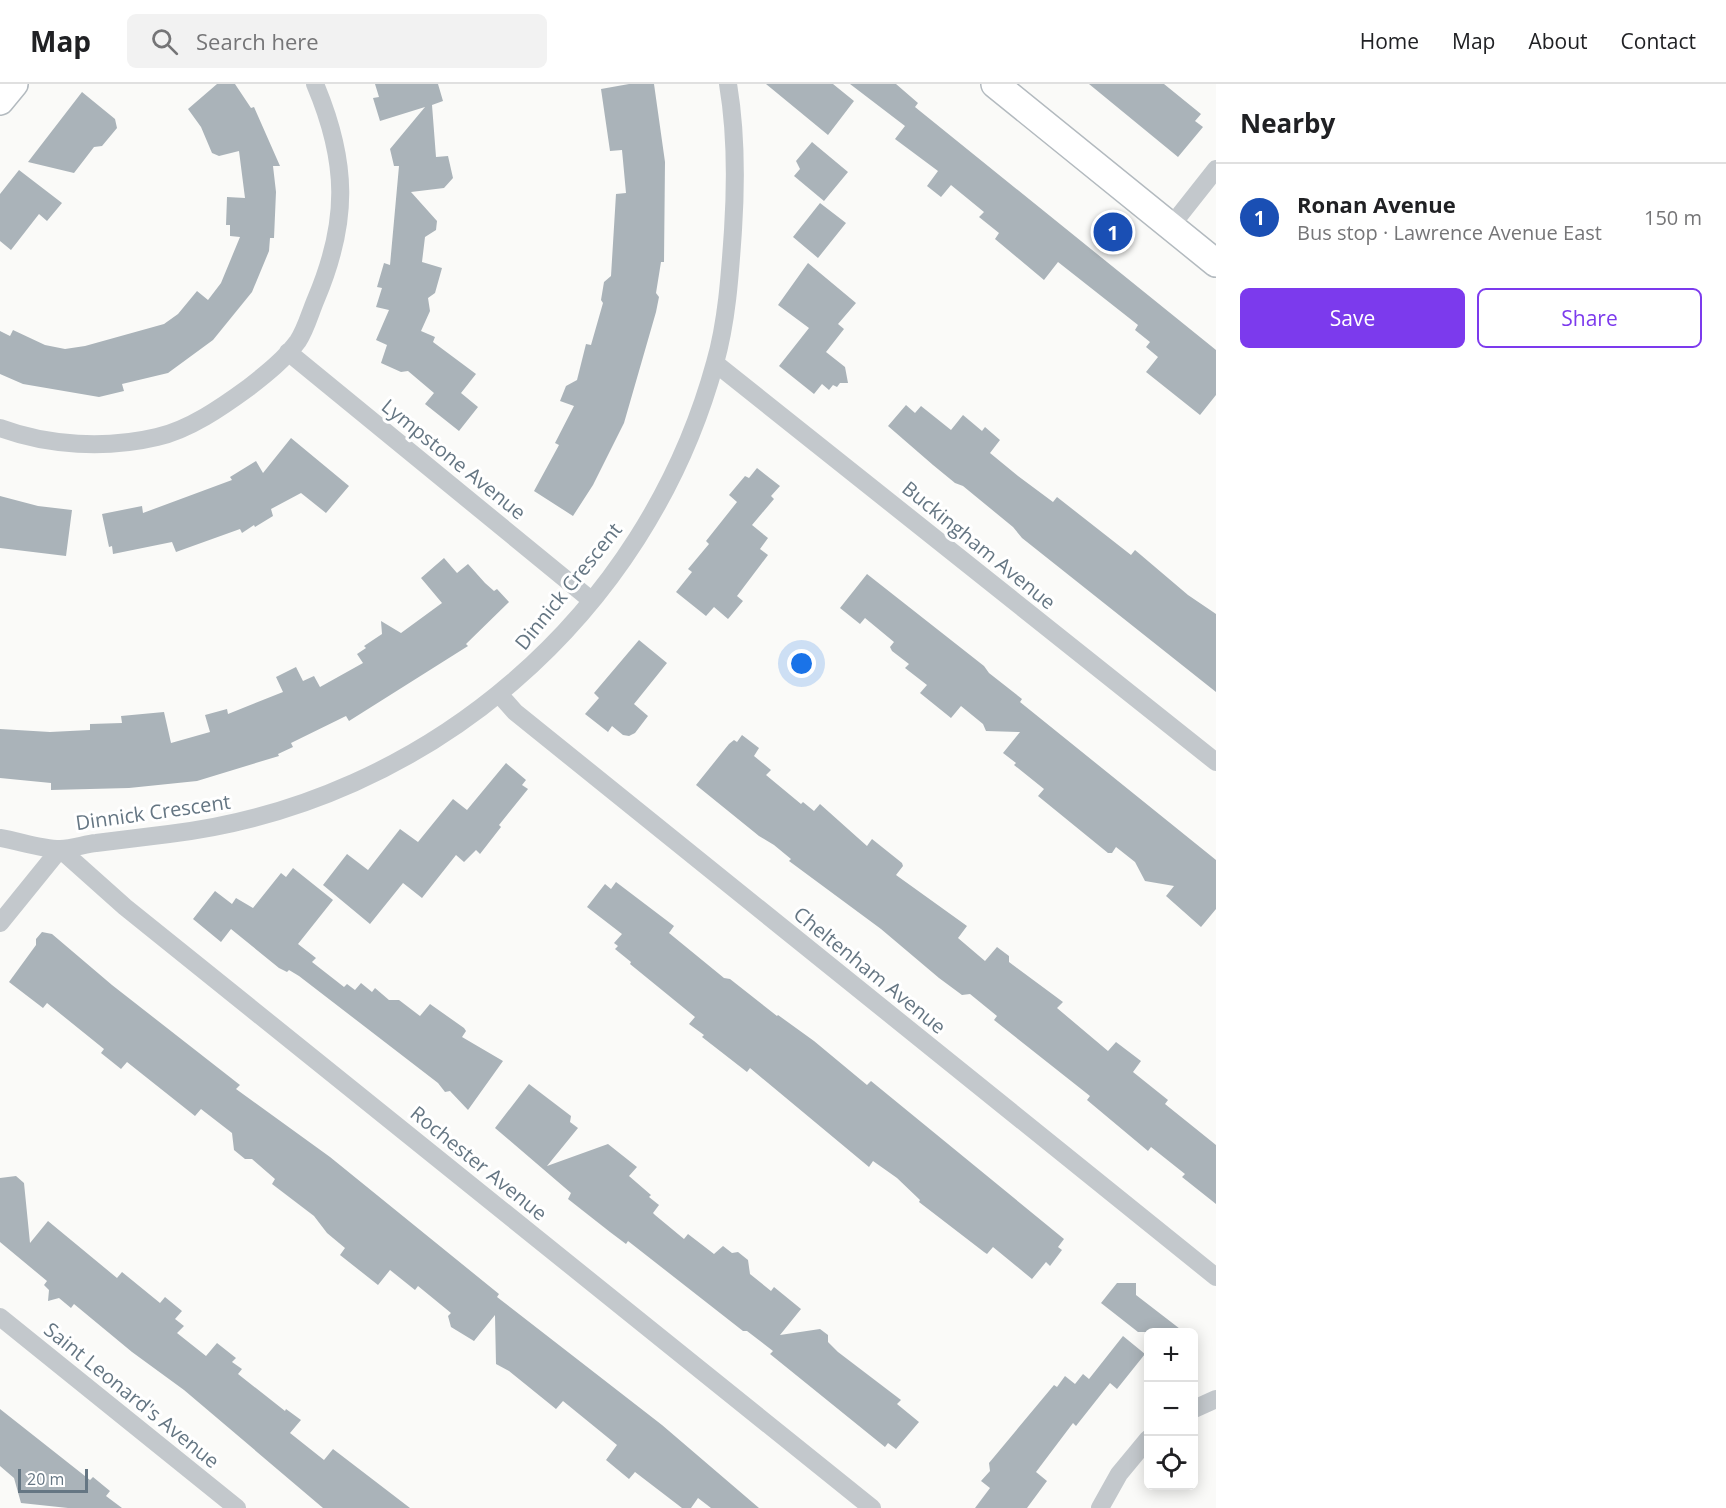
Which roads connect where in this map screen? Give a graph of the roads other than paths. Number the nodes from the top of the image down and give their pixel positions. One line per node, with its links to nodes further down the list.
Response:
1 (14, 84): 5 (main road)
2 (315, 84): 9 (street)
3 (728, 84): 10 (street, Dinnick Crescent)
4 (995, 84): 7 (main road)
5 (0, 101)
6 (1216, 169): 7 (street)
7 (1171, 226): 8 (main road)
8 (1216, 262)
9 (288, 352): 11 (street); 12 (street, Lympstone Avenue)
10 (715, 363): 12 (street, Dinnick Crescent); 14 (street, Buckingham Avenue)
11 (0, 428)
12 (591, 600): 13 (street, Dinnick Crescent)
13 (499, 694): 16 (street, Dinnick Crescent); 18 (street, Cheltenham Avenue)
14 (1216, 762)
15 (0, 838): 16 (street, Dinnick Crescent)
16 (60, 849): 17 (street); 24 (street, Rochester Avenue)
17 (0, 923)
18 (1216, 1277)
19 (0, 1317): 23 (street, Saint Leonard's Avenue)
20 (1216, 1399): 21 (street)
21 (1198, 1407)
22 (1144, 1445): 25 (street)
23 (237, 1508)
24 (872, 1508)
25 (1100, 1508)

